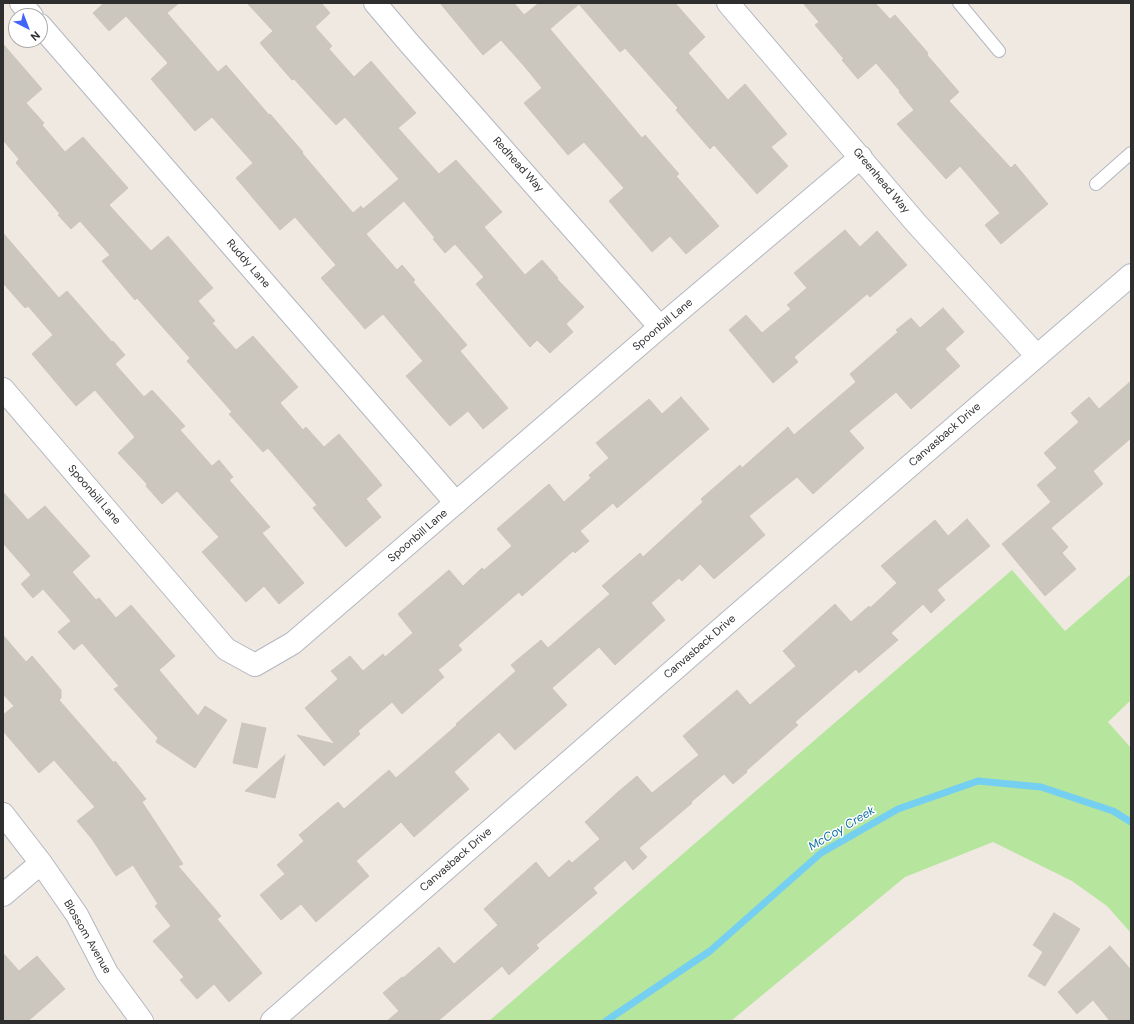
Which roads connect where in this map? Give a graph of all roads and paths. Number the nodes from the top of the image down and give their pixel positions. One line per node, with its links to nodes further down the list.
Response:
1 (376, 3): 10 (street, Redhead Way)
2 (728, 3): 7 (street, Greenhead Way)
3 (959, 3): 5 (lane)
4 (48, 34): 13 (street, Ruddy Lane)
5 (999, 51)
6 (1131, 153): 8 (lane)
7 (861, 157): 10 (street, Spoonbill Lane); 11 (street, Greenhead Way)
8 (1096, 184)
9 (1131, 275): 11 (street, Canvasback Drive)
10 (660, 327): 13 (street, Spoonbill Lane)
11 (1036, 356): 18 (street, Canvasback Drive)
12 (3, 389): 13 (street, Spoonbill Lane)
13 (456, 503)
14 (3, 814): 15 (street, Blossom Avenue)
15 (41, 863): 16 (street); 17 (street, Blossom Avenue)
16 (3, 895)
17 (142, 1021)
18 (272, 1021)

